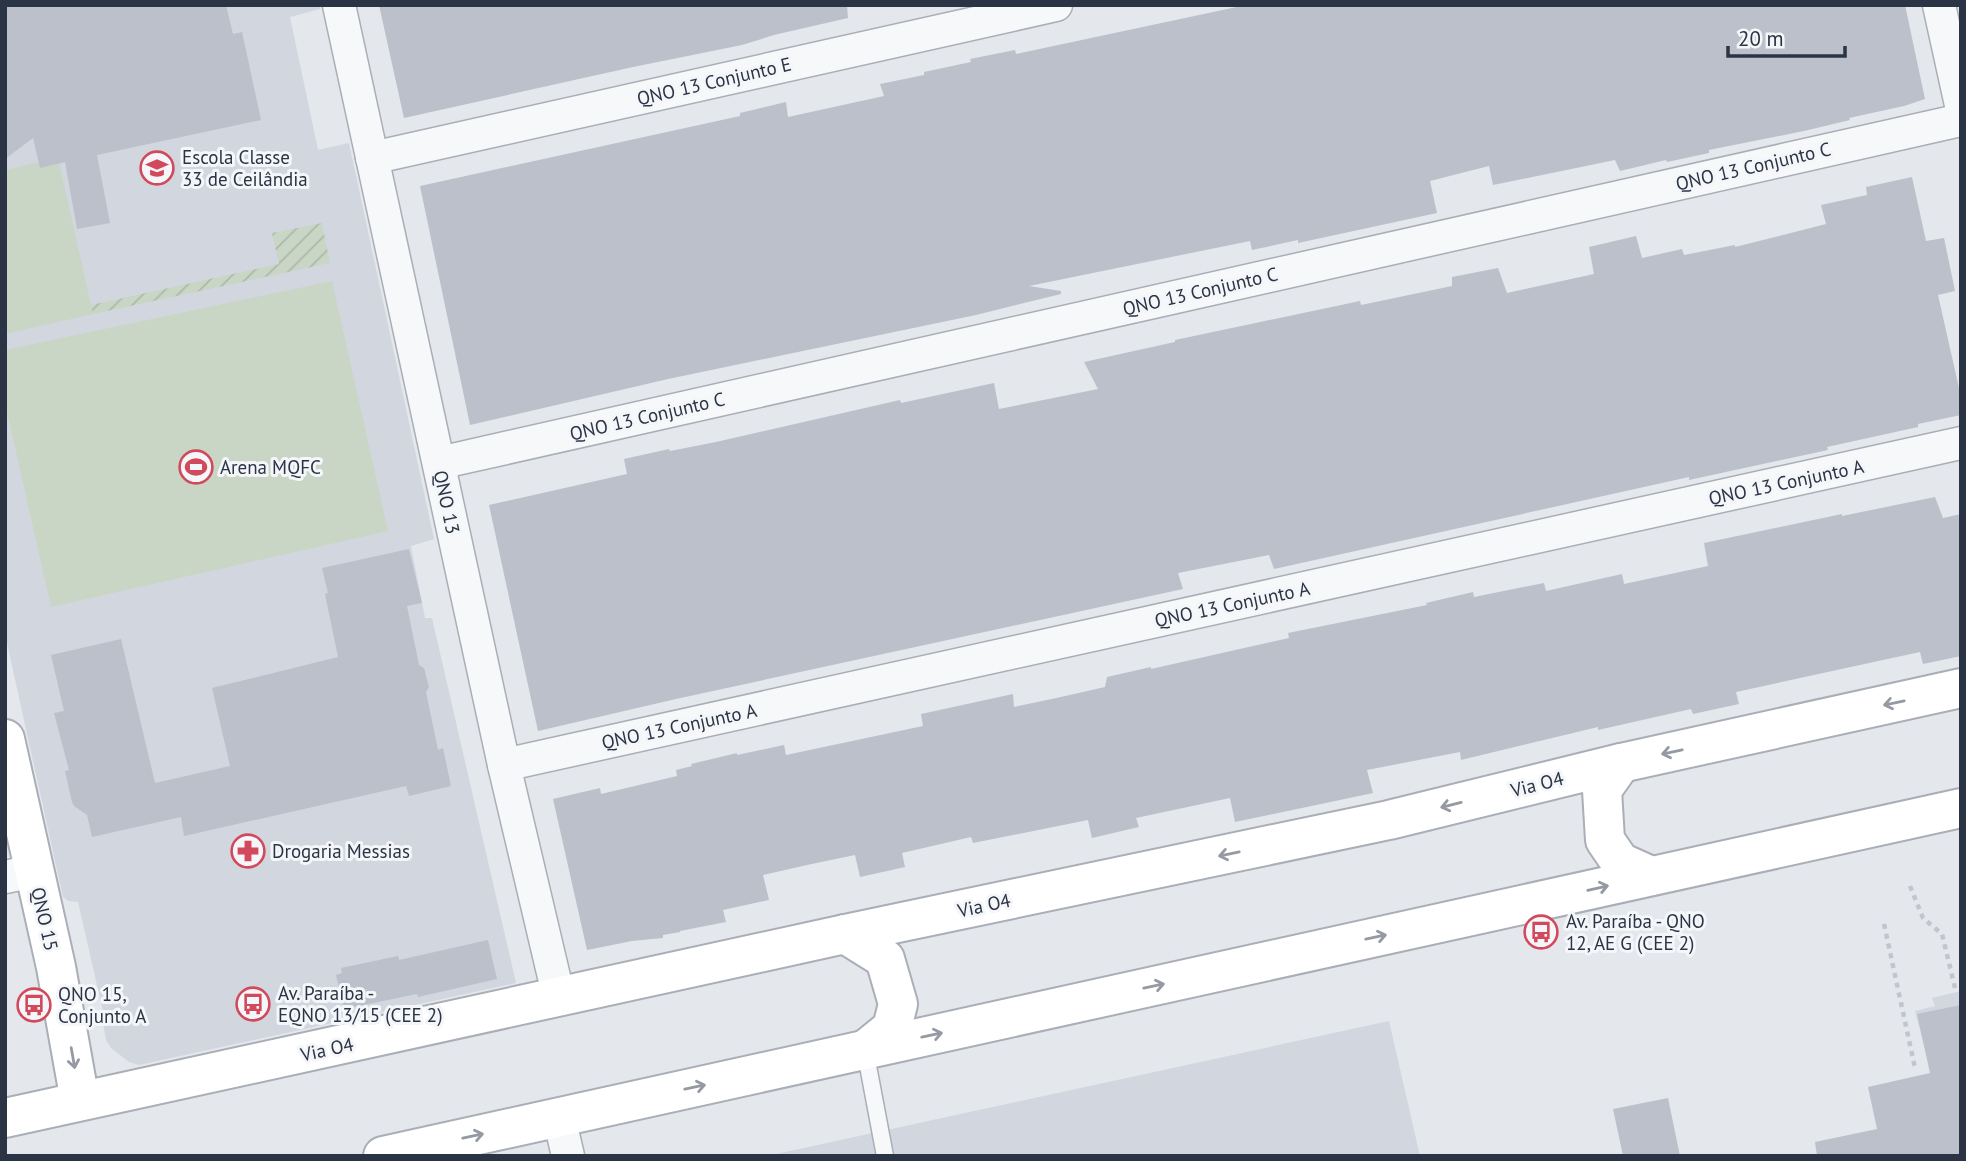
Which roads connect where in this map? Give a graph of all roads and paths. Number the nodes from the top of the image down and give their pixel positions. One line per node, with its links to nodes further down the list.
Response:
1 (339, 5): 6 (street, QNO 13)
2 (1056, 5): 6 (street, QNO 13 Conjunto E)
3 (1938, 5): 4 (street)
4 (1961, 105)
5 (1961, 120): 8 (street, QNO 13 Conjunto C)
6 (372, 158): 8 (street, QNO 13)
7 (1961, 443): 12 (street, QNO 13 Conjunto A)
8 (439, 463): 12 (street, QNO 13)
9 (1961, 688): 11 (main road, Via O4, one-way to 11)
10 (5, 739): 14 (main road, QNO 15)
11 (1621, 763): 15 (main road); 18 (main road, Via O4, one-way to 18)
12 (504, 765): 20 (street, QNO 13)
13 (1961, 808): 15 (main road)
14 (20, 874): 23 (main road, QNO 15, one-way to 23)
15 (1651, 876): 21 (main road, one-way to 15)
16 (1910, 886): 19 (path)
17 (1884, 924): 22 (path)
18 (845, 934): 20 (main road, Via O4); 21 (main road)
19 (1956, 992)
20 (559, 998): 23 (main road, Via O4)
21 (865, 1049): 24 (main road, one-way to 21); 28 (lane)
22 (1915, 1068)
23 (80, 1101): 25 (main road, Via O4)
24 (559, 1117): 26 (main road, one-way to 24); 27 (street)
25 (5, 1118)
26 (383, 1156)
27 (568, 1156)
28 (885, 1156)

